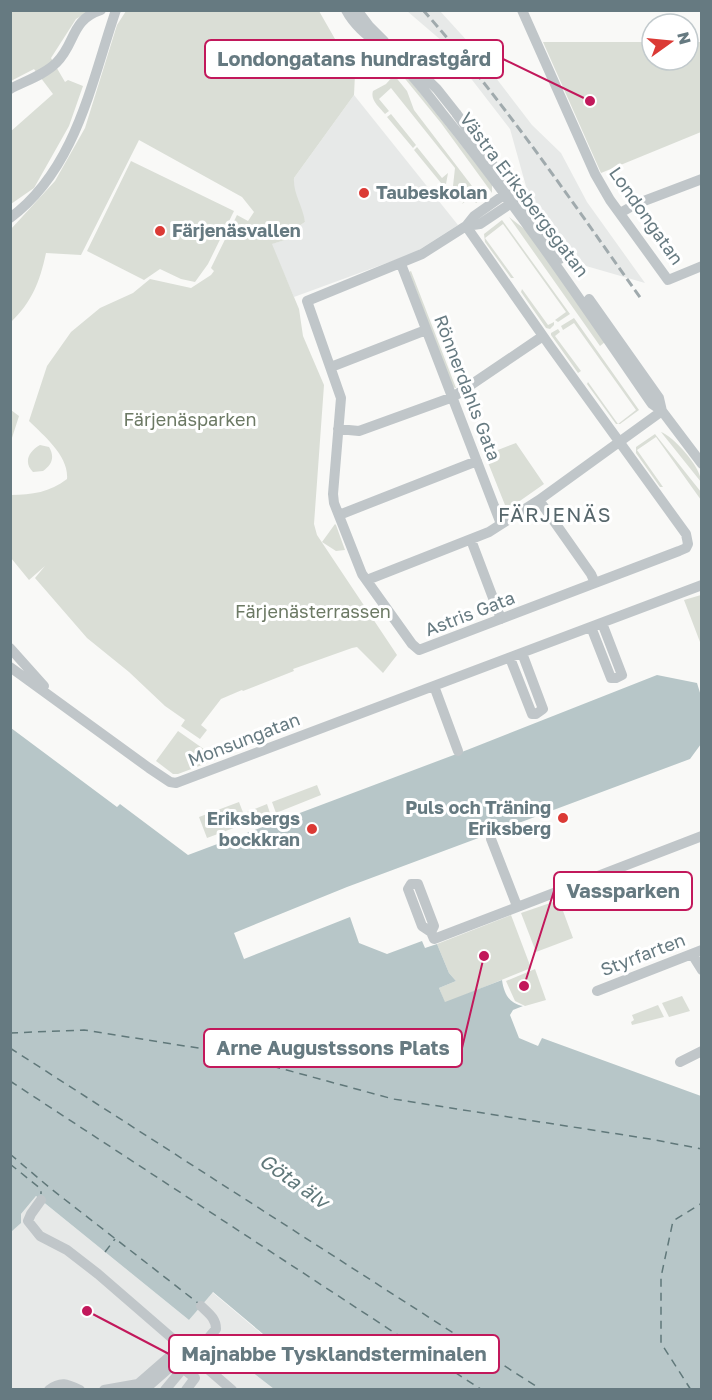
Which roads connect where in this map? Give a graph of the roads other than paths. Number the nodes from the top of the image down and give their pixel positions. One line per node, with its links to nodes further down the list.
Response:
1 (101, 10): 6 (street)
2 (116, 10): 10 (street)
3 (346, 10): 8 (street, Västra Eriksbergsgatan)
4 (357, 10): 8 (street, Västra Eriksbergsgatan)
5 (522, 10): 9 (street, Londongatan)
6 (10, 89)
7 (702, 179): 9 (street)
8 (511, 197): 11 (street, Astris Gata); 18 (street, Västra Eriksbergsgatan)
9 (620, 213): 13 (street, Londongatan)
10 (10, 218)
11 (466, 226): 12 (street, Astris Gata); 15 (street, Astris Gata)
12 (401, 264): 14 (street, Rönnerdahls Gata); 16 (street, Astris Gata)
13 (702, 266)
14 (426, 330): 16 (street); 17 (street, Rönnerdahls Gata)
15 (543, 336): 17 (street); 20 (street, Astris Gata)
16 (331, 367): 19 (street, Astris Gata)
17 (453, 397): 19 (street); 21 (street, Rönnerdahls Gata)
18 (662, 411): 20 (street); 22 (street, Västra Eriksbergsgatan)
19 (338, 429): 24 (street, Astris Gata)
20 (620, 442): 23 (street); 28 (street, Astris Gata)
21 (477, 461): 24 (street); 25 (street, Rönnerdahls Gata)
22 (702, 464)
23 (539, 500): 25 (street); 28 (street)
24 (339, 515): 27 (street, Astris Gata)
25 (501, 524): 26 (street)
26 (471, 540): 27 (street); 30 (street)
27 (367, 580): 30 (street, Astris Gata)
28 (595, 583): 30 (street, Astris Gata)
29 (702, 585): 31 (street, Monsungatan)
30 (501, 619)
31 (602, 622): 32 (street, Monsungatan); 32 (street)
32 (591, 627): 34 (street, Monsungatan)
33 (10, 648): 38 (street, Monsungatan)
34 (522, 653): 35 (street, Monsungatan); 35 (street)
35 (510, 658): 37 (street, Monsungatan)
36 (15, 670): 38 (street, Monsungatan)
37 (434, 686): 38 (street, Monsungatan); 39 (street)
38 (51, 696)
39 (458, 751)
40 (702, 836): 42 (street)
41 (491, 839): 42 (street)
42 (517, 906): 43 (street)
43 (431, 932)
44 (697, 952): 45 (street); 46 (street, Styrfarten)
45 (702, 970)
46 (597, 991)
47 (702, 1051): 48 (street)
48 (681, 1062)
49 (41, 1200): 51 (street)
50 (201, 1306): 51 (street)
51 (194, 1356): 52 (street); 65 (street)
52 (182, 1367): 57 (street); 58 (street); 59 (street); 60 (street); 61 (street); 62 (street); 63 (street); 64 (street)
53 (49, 1389): 56 (street)
54 (57, 1389): 55 (street)
55 (70, 1389)
56 (80, 1389)
57 (104, 1389)
58 (134, 1389)
59 (144, 1389)
60 (154, 1389)
61 (165, 1389)
62 (174, 1389)
63 (180, 1389)
64 (186, 1389)
65 (232, 1389)

